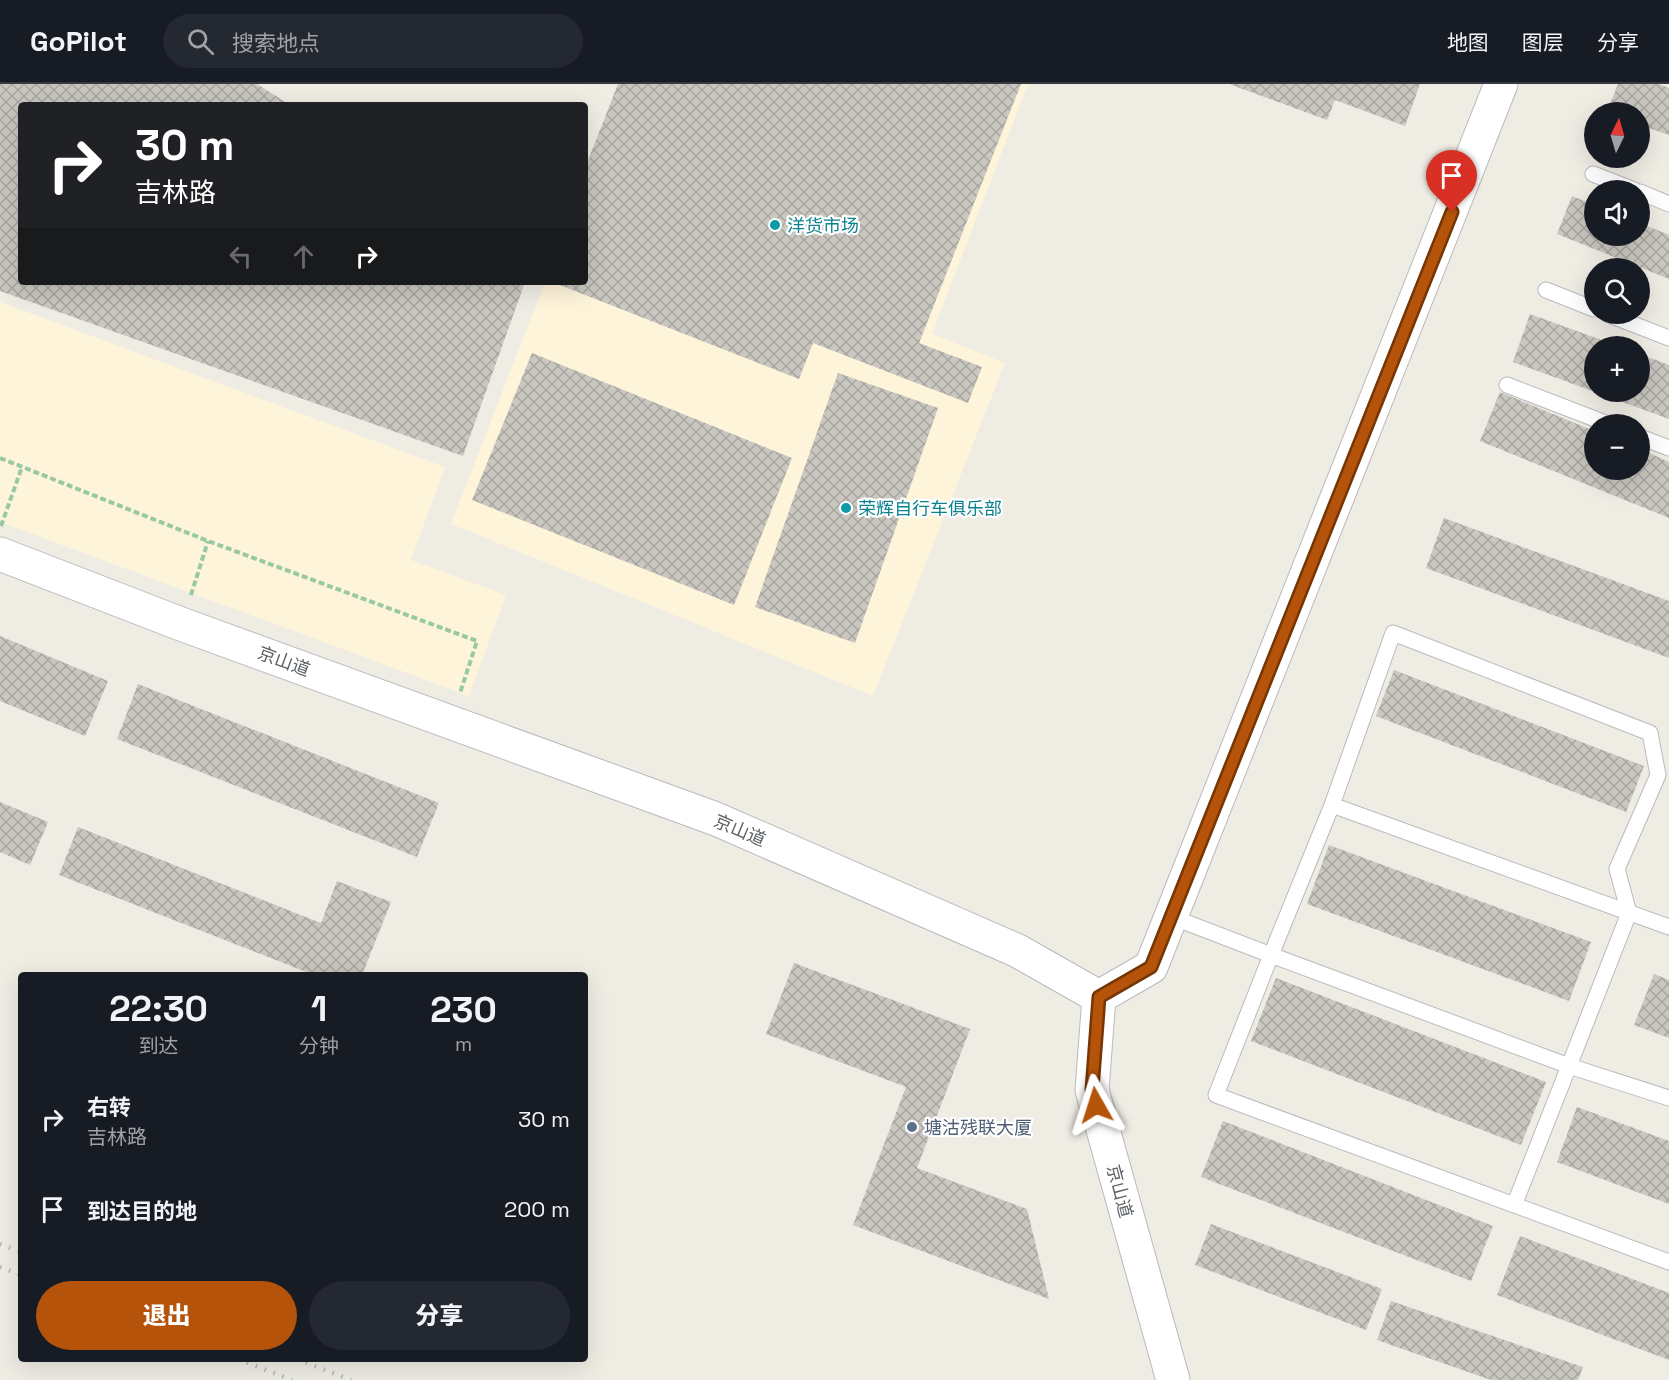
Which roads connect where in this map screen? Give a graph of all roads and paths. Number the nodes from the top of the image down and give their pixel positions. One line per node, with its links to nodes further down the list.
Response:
1 (1502, 84): 24 (street)
2 (1593, 174): 3 (lane)
3 (1608, 180)
4 (1650, 196): 5 (lane)
5 (1669, 204)
6 (1546, 290): 7 (lane)
7 (1584, 305)
8 (1633, 324): 9 (lane)
9 (1669, 338)
10 (1507, 385): 11 (lane)
11 (1584, 415)
12 (1650, 441): 13 (lane)
13 (1669, 448)
14 (0, 458): 15 (path)
15 (22, 467): 16 (path); 17 (path)
16 (0, 529)
17 (208, 541): 19 (path); 20 (path)
18 (0, 554): 19 (street, 京山道)
19 (181, 624): 20 (street, 京山道)
20 (451, 721): 27 (street, 京山道)
21 (1663, 777): 22 (lane); 23 (lane)
22 (1332, 805): 23 (lane); 26 (lane)
23 (1629, 913): 25 (lane); 28 (lane)
24 (1172, 917): 26 (lane); 27 (street)
25 (1669, 927)
26 (1271, 955): 28 (lane); 30 (lane)
27 (1099, 997): 32 (street, 京山道)
28 (1569, 1066): 29 (lane); 30 (lane)
29 (1669, 1098)
30 (1515, 1203): 31 (lane)
31 (1669, 1262)
32 (1173, 1380)

